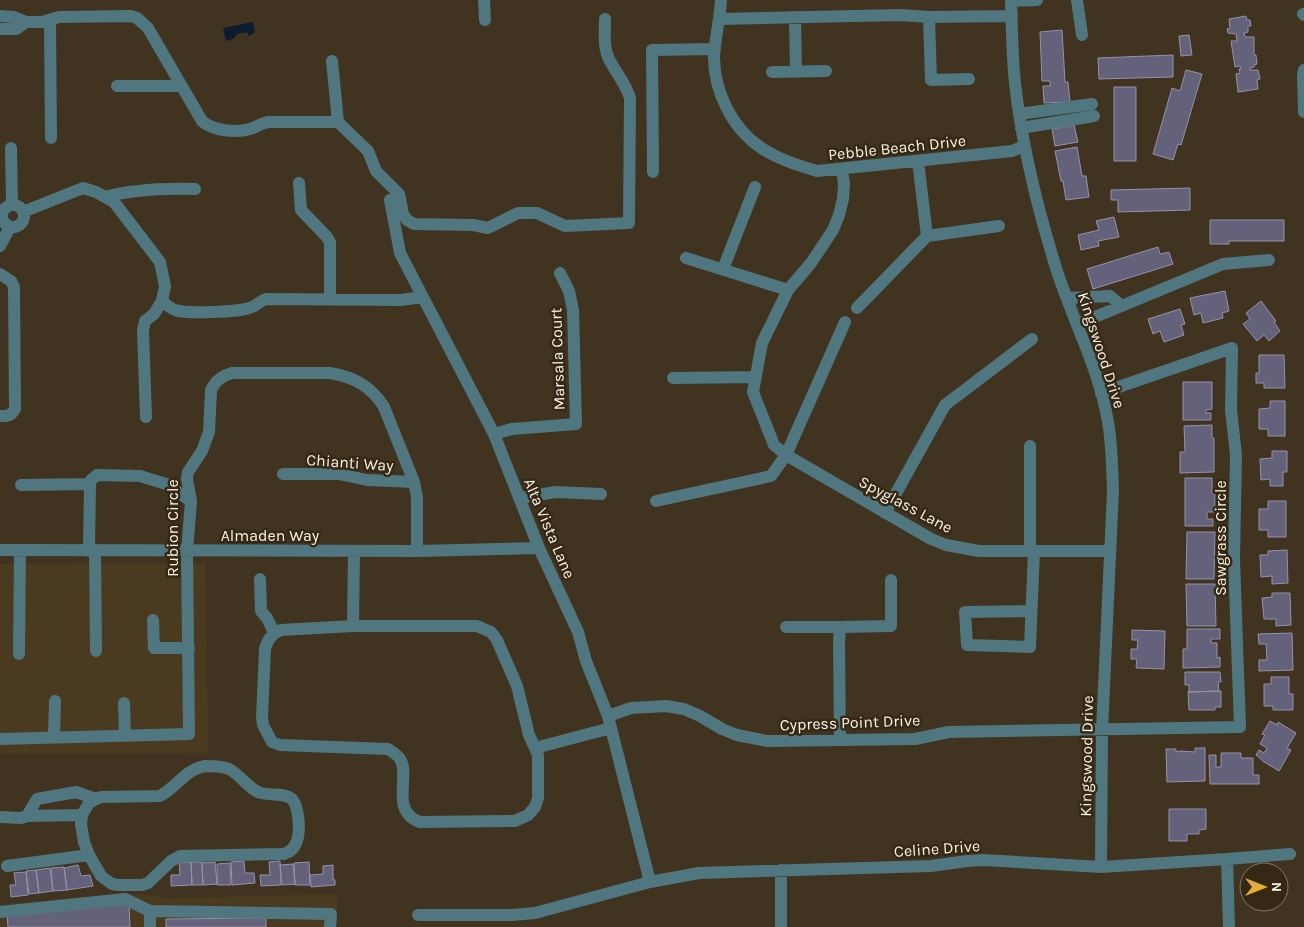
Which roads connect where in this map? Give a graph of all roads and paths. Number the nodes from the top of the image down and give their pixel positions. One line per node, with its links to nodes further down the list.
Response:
1 (484, 0): 13 (street)
2 (721, 0): 11 (street, Pebble Beach Drive)
3 (1011, 0): 4 (street); 7 (street, Kingswood Drive)
4 (1037, 0)
5 (1077, 0): 16 (street)
6 (0, 16): 14 (street)
7 (1012, 16): 9 (street); 27 (street, Kingswood Drive)
8 (795, 17): 9 (street); 11 (street); 21 (street)
9 (929, 17): 23 (street)
10 (605, 19): 28 (street)
11 (720, 19): 17 (street, Pebble Beach Drive)
12 (50, 20): 14 (street); 25 (street); 30 (street)
13 (485, 20)
14 (26, 22): 15 (street)
15 (0, 29)
16 (1082, 35)
17 (715, 48): 34 (street, Pebble Beach Drive); 35 (street)
18 (332, 61): 28 (street)
19 (826, 71): 21 (street)
20 (772, 72): 21 (street)
21 (796, 72)
22 (1304, 74): 26 (street)
23 (969, 79)
24 (117, 86): 25 (street)
25 (181, 86): 28 (street)
26 (1304, 112)
27 (1019, 114): 29 (street, Kingswood Drive); 29 (street)
28 (338, 122)
29 (1021, 128): 31 (street, Kingswood Drive)
30 (51, 138)
31 (1024, 146): 33 (street, Pebble Beach Drive); 53 (street, Kingswood Drive)
32 (11, 148): 42 (street)
33 (918, 161): 34 (street, Pebble Beach Drive); 44 (street)
34 (842, 169): 51 (street, Spyglass Lane)
35 (653, 172)
36 (299, 182): 54 (street)
37 (755, 187): 48 (street)
38 (195, 189): 39 (street)
39 (105, 197): 41 (street); 55 (street)
40 (390, 200): 52 (street, Alta Vista Lane)
41 (24, 212): 42 (street); 42 (street)
42 (5, 216): 45 (street)
43 (999, 226): 44 (street)
44 (927, 236): 57 (street)
45 (0, 246)
46 (686, 258): 48 (street)
47 (1269, 260): 56 (street)
48 (723, 269): 51 (street)
49 (560, 273): 66 (street, Marsala Court)
50 (0, 274): 64 (street)
51 (788, 290): 61 (street, Spyglass Lane)
52 (423, 297): 54 (street); 66 (street, Alta Vista Lane)
53 (1068, 298): 56 (street); 59 (street, Kingswood Drive)
54 (330, 299): 55 (street)
55 (162, 301): 65 (street)
56 (1122, 306): 59 (street)
57 (856, 308)
58 (845, 322): 68 (street)
59 (1078, 324): 63 (street, Kingswood Drive)
60 (1032, 340): 77 (street)
61 (756, 377): 62 (street); 68 (street, Spyglass Lane)
62 (673, 378)
63 (1101, 393): 86 (street, Kingswood Drive); 101 (street, Sawgrass Circle)
64 (0, 416)
65 (146, 417)
66 (494, 434): 74 (street, Alta Vista Lane)
67 (1030, 446): 85 (street)
68 (786, 455): 76 (street); 77 (street, Spyglass Lane)
69 (283, 474): 70 (street, Chianti Way)
70 (414, 482): 75 (street, Rubion Circle); 84 (street, Rubion Circle)
71 (90, 484): 72 (street); 75 (street); 81 (street)
72 (22, 485)
73 (601, 494): 74 (street)
74 (519, 498): 78 (street, Alta Vista Lane)
75 (191, 501): 82 (street, Rubion Circle)
76 (656, 501)
77 (885, 513): 85 (street, Spyglass Lane)
78 (539, 548): 84 (street, Almaden Way); 100 (street, Alta Vista Lane)
79 (0, 550): 80 (street, Almaden Way)
80 (20, 551): 81 (street, Almaden Way); 97 (street)
81 (92, 551): 82 (street, Almaden Way); 96 (street)
82 (187, 551): 83 (street, Almaden Way); 95 (street, Rubion Circle)
83 (354, 551): 84 (street, Almaden Way); 91 (street)
84 (418, 551)
85 (1032, 551): 86 (street, Spyglass Lane); 89 (street)
86 (1110, 551): 101 (street, Kingswood Drive)
87 (260, 579): 94 (street)
88 (891, 580): 93 (street)
89 (1031, 611): 89 (street)
90 (153, 620): 95 (street)
91 (353, 626): 94 (street); 106 (street)
92 (786, 627): 93 (street)
93 (840, 627): 105 (street)
94 (274, 633): 106 (street)
95 (188, 648): 102 (street, Rubion Circle)
96 (96, 651)
97 (18, 654)
98 (55, 701): 103 (street)
99 (124, 703): 102 (street)
100 (609, 722): 105 (street, Cypress Point Drive); 106 (street, Cypress Point Drive); 117 (street, Alta Vista Lane)
101 (1102, 731): 105 (street, Cypress Point Drive); 115 (street, Kingswood Drive)
102 (125, 736): 103 (street, Rubion Circle)
103 (54, 738): 104 (street, Rubion Circle)
104 (0, 739)
105 (840, 740)
106 (535, 748)
107 (96, 799): 108 (street); 109 (street); 112 (street)
108 (82, 815): 109 (street); 112 (street)
109 (27, 816): 110 (street)
110 (0, 818)
111 (1290, 854): 113 (street, Celine Drive)
112 (89, 855): 114 (street)
113 (1227, 859): 115 (street, Celine Drive); 124 (street)
114 (8, 866)
115 (1100, 867): 116 (street, Celine Drive)
116 (781, 870): 117 (street, Celine Drive); 123 (street)
117 (650, 882): 120 (street, Celine Drive)
118 (150, 911): 119 (street); 121 (street); 122 (street)
119 (0, 912)
120 (418, 915)
121 (150, 927)
122 (330, 927)
123 (781, 927)
124 (1229, 927)

